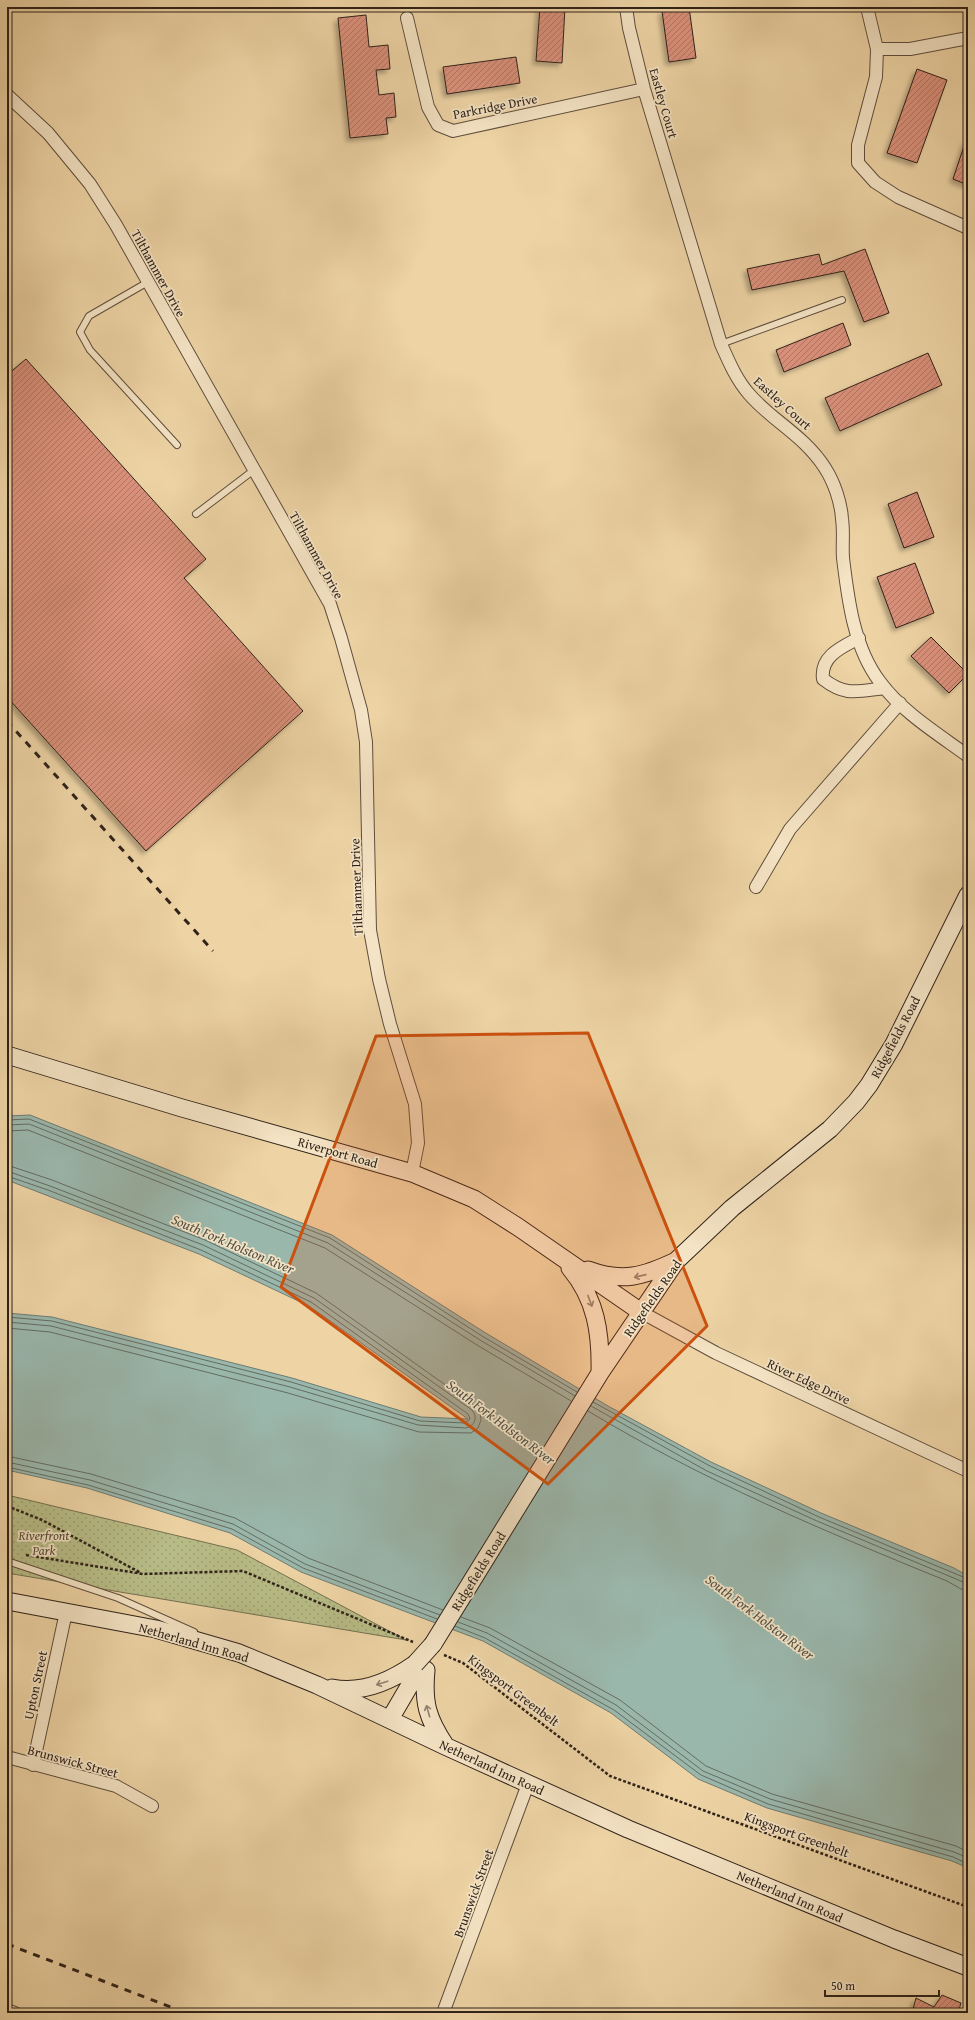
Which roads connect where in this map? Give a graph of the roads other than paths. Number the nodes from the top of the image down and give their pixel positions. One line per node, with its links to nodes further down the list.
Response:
1 (626, 7): 6 (street, Eastley Court)
2 (866, 7): 5 (street)
3 (407, 18): 6 (street, Parkridge Drive)
4 (968, 38): 5 (street)
5 (877, 49): 8 (street)
6 (644, 89): 11 (street, Eastley Court)
7 (7, 95): 9 (street, Tilthammer Drive)
8 (968, 228)
9 (148, 282): 12 (lane); 13 (street, Tilthammer Drive)
10 (842, 300): 11 (lane)
11 (721, 344): 15 (street, Eastley Court)
12 (177, 445)
13 (254, 470): 14 (lane); 22 (street, Tilthammer Drive)
14 (196, 514)
15 (859, 638): 16 (street, Eastley Court); 16 (street)
16 (885, 688): 17 (street, Eastley Court)
17 (900, 703): 18 (street, Eastley Court); 19 (street)
18 (968, 756)
19 (756, 887)
20 (968, 895): 24 (main road, Ridgefields Road)
21 (7, 1055): 22 (main road, Riverport Road)
22 (412, 1173): 23 (main road, Riverport Road)
23 (561, 1257): 24 (main road, one-way to 23); 25 (main road, Riverport Road); 26 (main road, one-way to 26)
24 (676, 1261): 25 (main road, Ridgefields Road)
25 (641, 1312): 26 (main road, Ridgefields Road); 27 (street, River Edge Drive)
26 (600, 1373): 32 (main road, Ridgefields Road, bridge)
27 (968, 1472)
28 (7, 1561): 31 (lane)
29 (7, 1601): 30 (main road, Netherland Inn Road)
30 (66, 1612): 31 (main road, Netherland Inn Road); 37 (street, Upton Street)
31 (239, 1653): 33 (main road, Netherland Inn Road)
32 (421, 1667): 33 (main road, one-way to 33); 34 (main road, Ridgefields Road); 35 (main road, one-way to 32)
33 (317, 1684): 34 (main road, Netherland Inn Road)
34 (390, 1719): 35 (main road, Netherland Inn Road)
35 (445, 1746): 38 (main road, Netherland Inn Road)
36 (7, 1757): 37 (street, Brunswick Street)
37 (32, 1765): 39 (street, Brunswick Street)
38 (528, 1784): 40 (main road, Netherland Inn Road); 43 (street, Brunswick Street)
39 (152, 1806)
40 (968, 1967)
41 (7, 2010): 42 (street)
42 (15, 2013)
43 (443, 2013)

